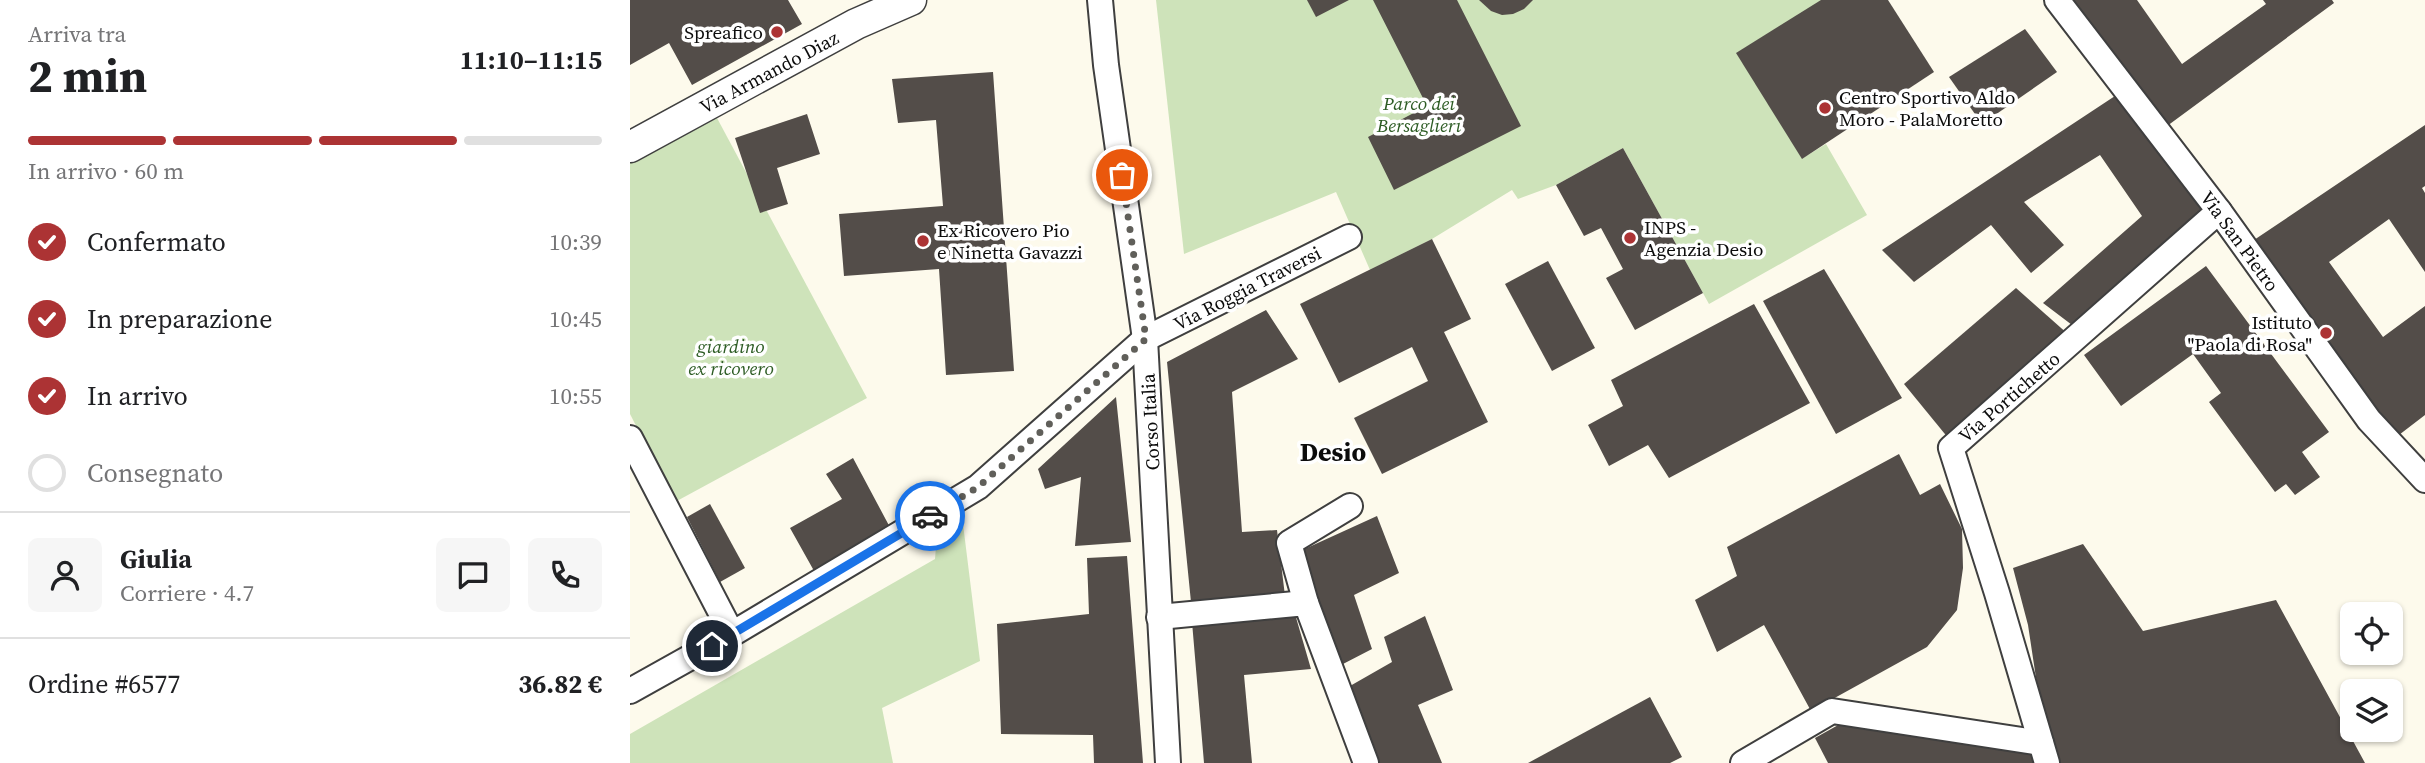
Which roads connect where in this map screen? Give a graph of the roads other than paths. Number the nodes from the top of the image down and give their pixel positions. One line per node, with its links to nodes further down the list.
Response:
1 (911, 0): 4 (street, Via Armando Diaz)
2 (1100, 0): 7 (street, Corso Italia)
3 (2057, 0): 5 (street, Via San Pietro)
4 (630, 147)
5 (2219, 211): 9 (street, Via San Pietro); 15 (street, Via Portichetto)
6 (1349, 237): 7 (street, Via Roggia Traversi)
7 (1146, 339): 12 (street, Corso Italia); 13 (street, Via Roggia Traversi)
8 (630, 438): 13 (street)
9 (2425, 480)
10 (1350, 506): 11 (street)
11 (1306, 603): 12 (street); 17 (street)
12 (1159, 617): 16 (street, Corso Italia)
13 (732, 634): 14 (street, Via Roggia Traversi)
14 (630, 691)
15 (2044, 753): 18 (street)
16 (1168, 763)
17 (1366, 763)
18 (1743, 763)

